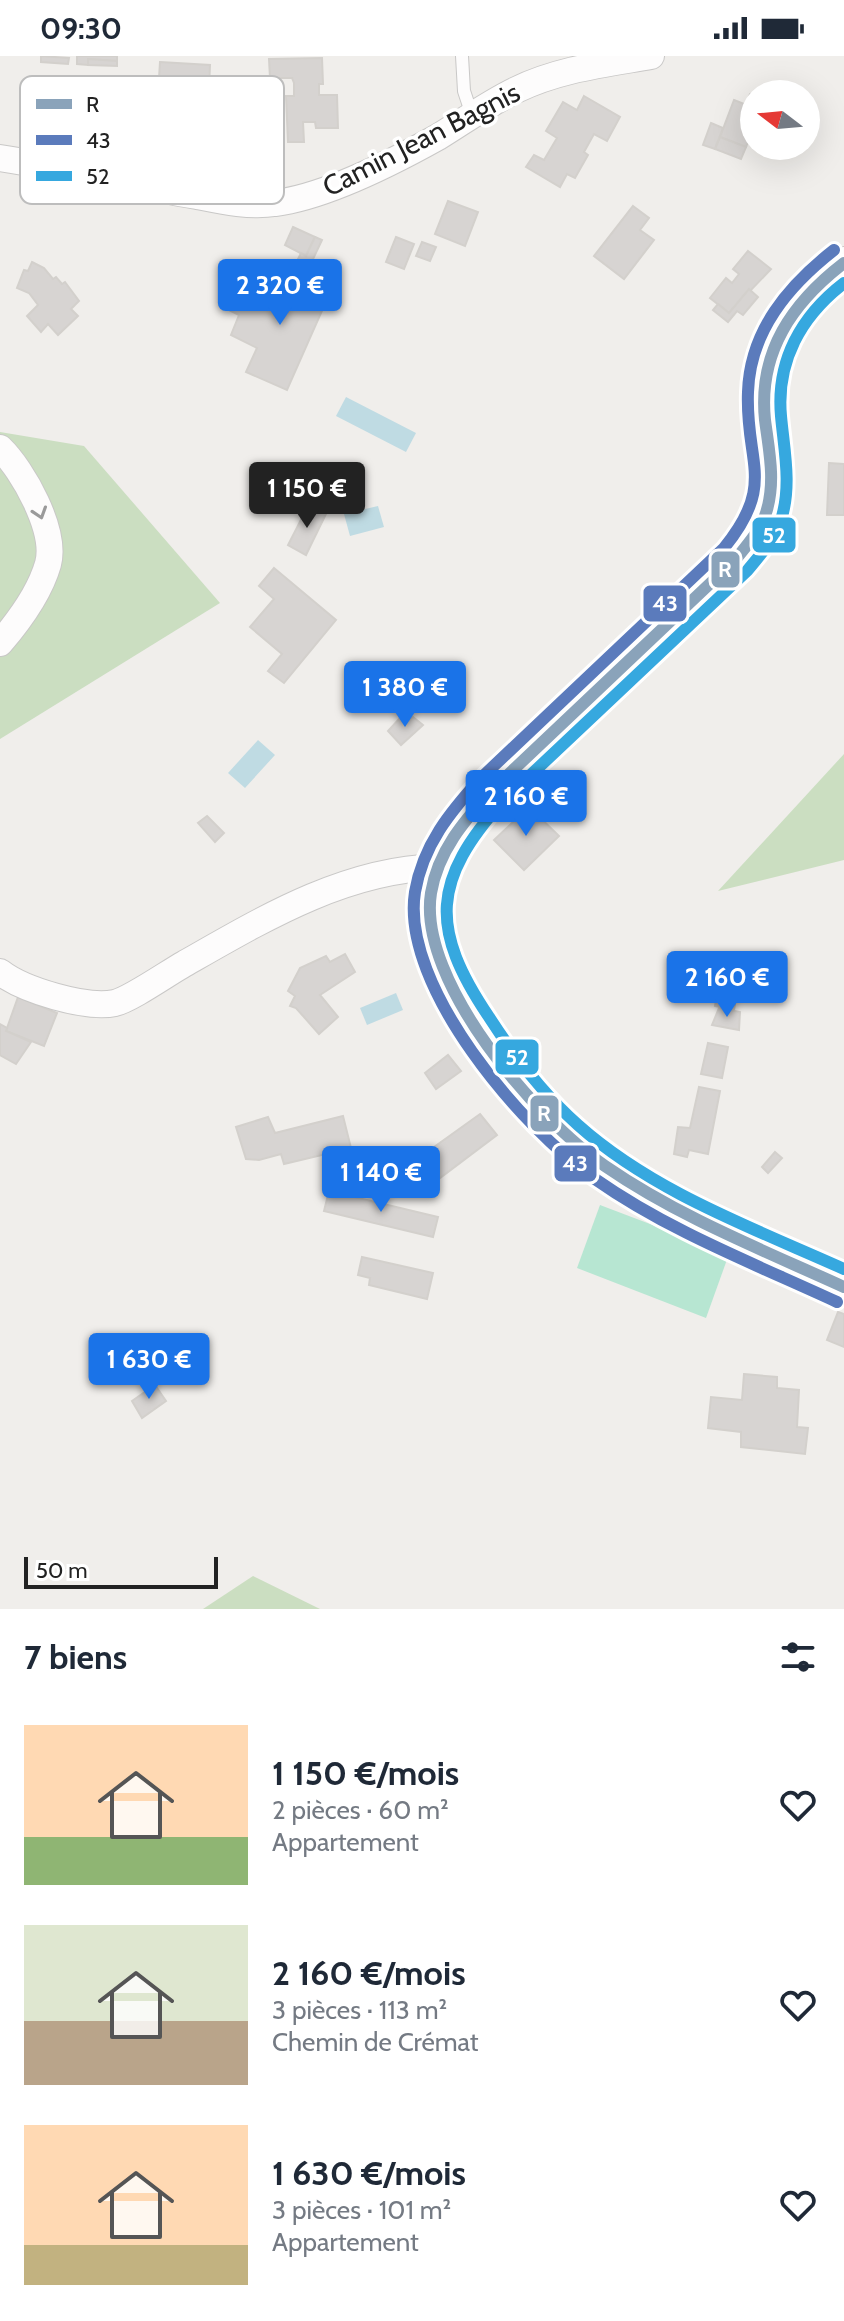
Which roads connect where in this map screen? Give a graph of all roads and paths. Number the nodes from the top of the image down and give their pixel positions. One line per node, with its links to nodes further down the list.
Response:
1 (462, 56): 3 (lane)
2 (651, 56): 3 (street, Camin Jean Bagnis)
3 (472, 115): 6 (street, Camin Jean Bagnis)
4 (0, 158): 5 (street, Camin Jean Bagnis)
5 (20, 162)
6 (284, 201)
7 (844, 263): 10 (street)
8 (0, 448): 9 (street, one-way to 9)
9 (0, 643)
10 (437, 867): 11 (street); 12 (street)
11 (0, 972)
12 (844, 1287)

